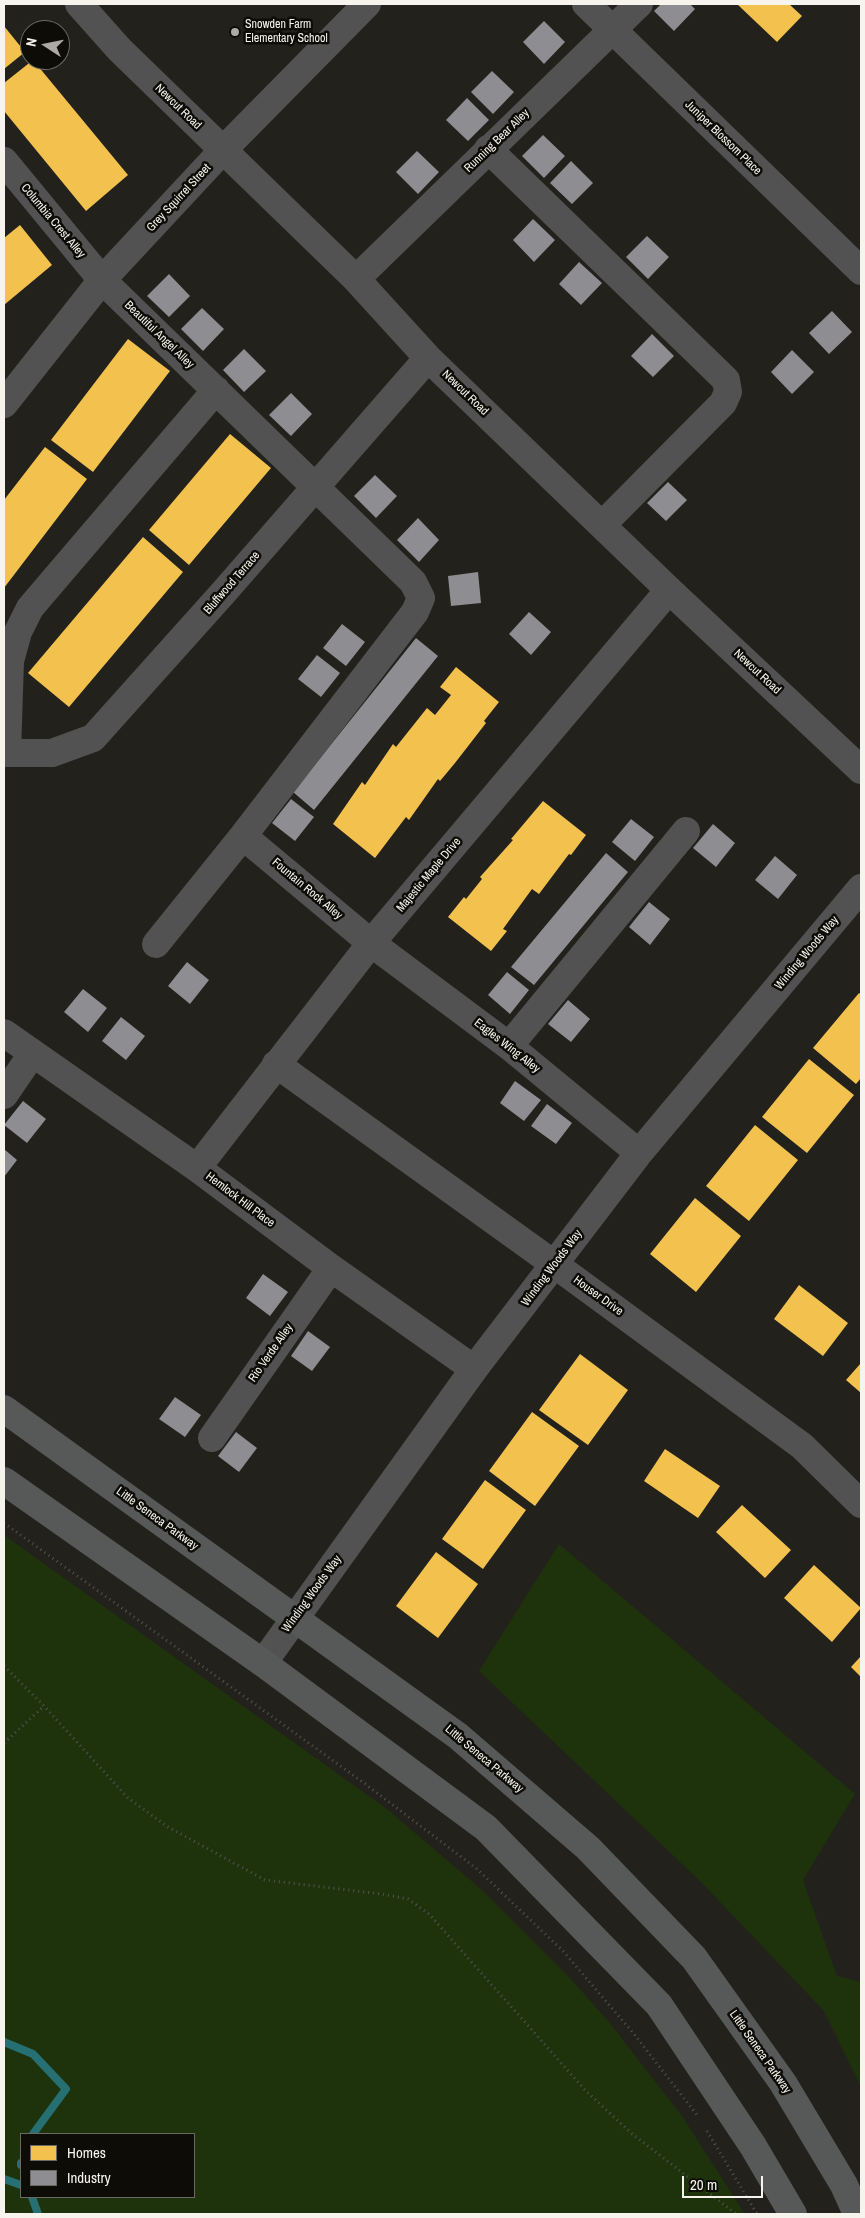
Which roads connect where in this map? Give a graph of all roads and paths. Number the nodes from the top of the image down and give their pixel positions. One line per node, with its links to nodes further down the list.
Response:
1 (80, 4): 7 (street, Newcut Road)
2 (367, 4): 7 (street, Grey Squirrel Street)
3 (586, 4): 5 (street, Juniper Blossom Place)
4 (639, 4): 5 (street, Running Bear Alley)
5 (613, 31): 6 (street, Running Bear Alley); 9 (street, Juniper Blossom Place)
6 (488, 149): 10 (street, Running Bear Alley); 16 (street)
7 (223, 150): 10 (street, Newcut Road); 11 (street, Grey Squirrel Street)
8 (7, 172): 11 (street, Columbia Crest Alley)
9 (861, 271)
10 (356, 279): 12 (street, Newcut Road)
11 (102, 280): 13 (street, Beautiful Angel Alley); 14 (street, Grey Squirrel Street)
12 (428, 358): 15 (street, Bluffwood Terrace); 16 (street, Newcut Road)
13 (216, 390): 15 (street, Beautiful Angel Alley); 18 (street)
14 (4, 404)
15 (316, 487): 18 (street, Bluffwood Terrace); 21 (street, Beautiful Angel Alley)
16 (602, 525): 17 (street, Newcut Road)
17 (670, 590): 19 (street, Newcut Road); 23 (street, Majestic Maple Drive)
18 (5, 753)
19 (861, 770)
20 (686, 831): 26 (street)
21 (243, 836): 23 (street, Fountain Rock Alley); 24 (street)
22 (861, 888): 30 (street, Winding Woods Way)
23 (372, 943): 26 (street, Eagles Wing Alley); 28 (street, Majestic Maple Drive)
24 (156, 944)
25 (4, 1034): 27 (street, Hemlock Hill Place)
26 (508, 1046): 30 (street, Eagles Wing Alley)
27 (32, 1054): 29 (street); 31 (street, Hemlock Hill Place)
28 (276, 1064): 31 (street, Majestic Maple Drive); 32 (street, Houser Drive)
29 (4, 1094)
30 (639, 1153): 32 (street, Winding Woods Way)
31 (197, 1168): 33 (street, Hemlock Hill Place)
32 (554, 1264): 34 (street, Winding Woods Way); 38 (street, Houser Drive)
33 (331, 1268): 34 (street, Hemlock Hill Place); 36 (street, Rio Verde Alley)
34 (474, 1370): 40 (street, Winding Woods Way)
35 (4, 1409): 40 (main road, Little Seneca Parkway)
36 (212, 1438)
37 (4, 1480): 41 (main road)
38 (861, 1504)
39 (4, 1523): 45 (path)
40 (296, 1618): 41 (street, Winding Woods Way); 50 (main road, Little Seneca Parkway)
41 (263, 1663): 49 (main road)
42 (4, 1666): 43 (path)
43 (44, 1706): 44 (path); 47 (path)
44 (4, 1743)
45 (700, 2120)
46 (705, 2128): 48 (path)
47 (736, 2214)
48 (757, 2214)
49 (793, 2214)
50 (857, 2214)

